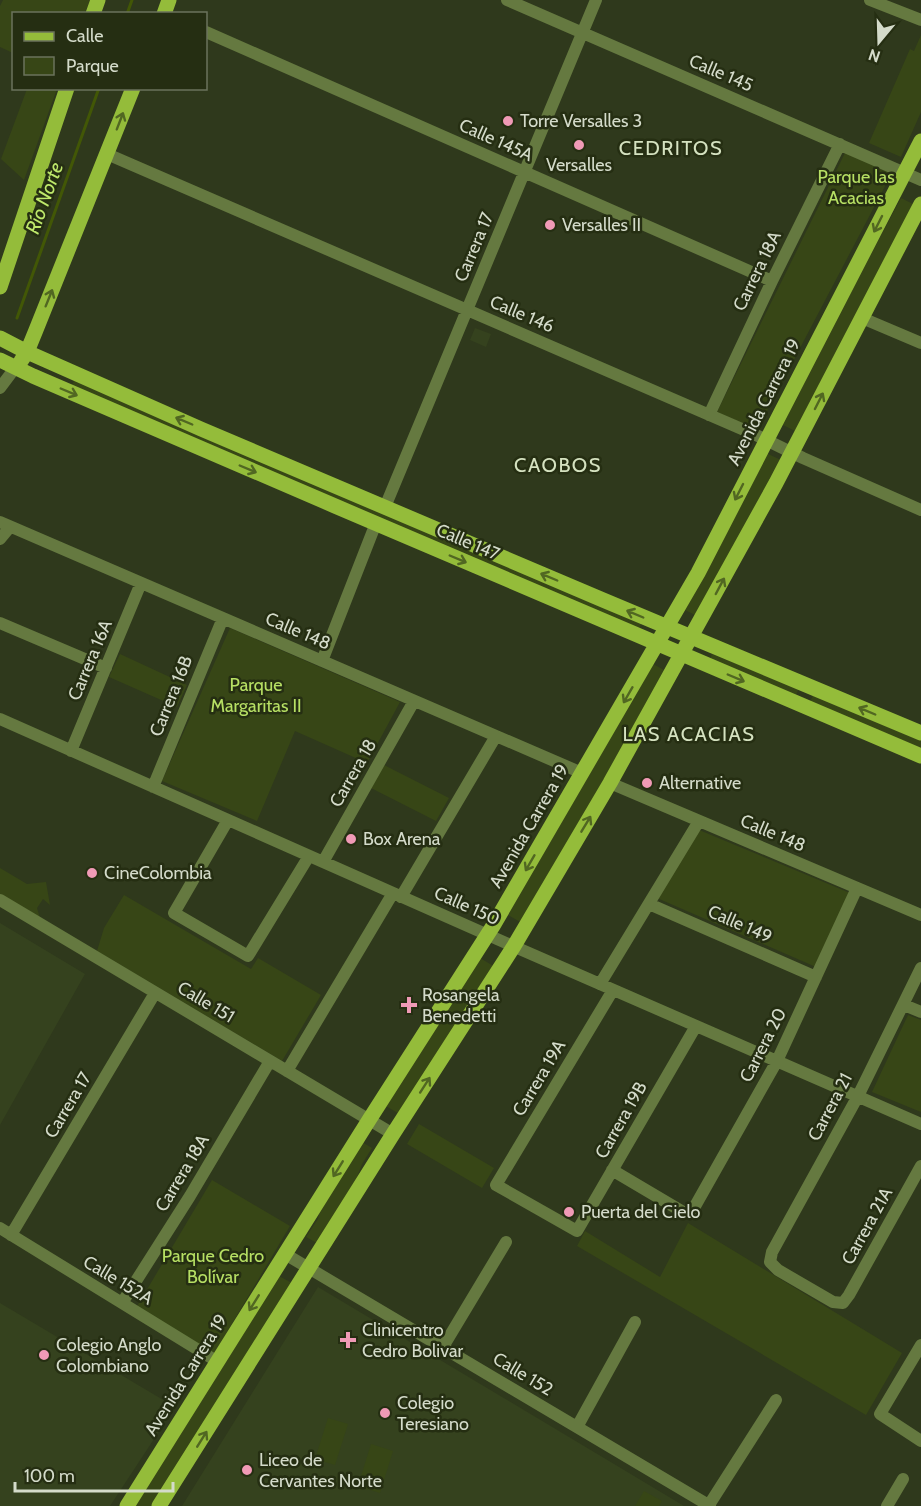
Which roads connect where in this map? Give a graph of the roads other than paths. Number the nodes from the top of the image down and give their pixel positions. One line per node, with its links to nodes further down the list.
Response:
1 (507, 0): 6 (street, Calle 145)
2 (596, 0): 6 (street, Carrera 17)
3 (870, 0): 4 (street)
4 (921, 20)
5 (207, 32): 12 (street, Calle 145A)
6 (583, 33): 10 (street, Calle 145); 12 (street, Carrera 17)
7 (66, 90): 17 (main road)
8 (132, 90): 11 (main road, one-way to 8)
9 (921, 141): 13 (main road, Avenida Carrera 19)
10 (840, 144): 13 (street, Calle 145); 16 (street, Carrera 18A)
11 (107, 154): 18 (street, Calle 146); 22 (main road, one-way to 11)
12 (524, 172): 16 (street, Calle 145A); 18 (street, Carrera 17)
13 (904, 172): 14 (street, Calle 145); 27 (main road, Avenida Carrera 19, one-way to 27)
14 (921, 180)
15 (921, 204): 19 (main road)
16 (772, 281): 26 (street, Carrera 18A)
17 (0, 287)
18 (467, 310): 26 (street, Calle 146); 29 (street, Carrera 17)
19 (862, 318): 21 (street); 28 (main road, one-way to 19)
20 (0, 338): 22 (main road, Calle 147)
21 (921, 343)
22 (27, 352): 24 (main road); 29 (main road, Calle 147, one-way to 22)
23 (0, 360): 24 (main road, Calle 147)
24 (15, 368): 25 (street); 31 (main road, Calle 147, one-way to 31)
25 (0, 388)
26 (709, 415): 27 (street, Calle 146)
27 (766, 440): 28 (street, Calle 146); 37 (main road, Avenida Carrera 19, one-way to 37)
28 (792, 453): 30 (street, Calle 146); 38 (main road, one-way to 28)
29 (384, 507): 37 (main road, Calle 147, one-way to 29)
30 (921, 510)
31 (376, 523): 39 (main road, Calle 147, one-way to 39); 41 (street)
32 (5, 524): 33 (street); 34 (street, Calle 148)
33 (0, 539)
34 (141, 583): 35 (street, Calle 148); 42 (street, Carrera 16A)
35 (223, 618): 41 (street, Calle 148); 53 (street, Carrera 16B)
36 (0, 623): 42 (street)
37 (667, 627): 38 (main road, Calle 147); 39 (main road, Avenida Carrera 19)
38 (692, 638): 40 (main road); 43 (main road, Calle 147)
39 (657, 644): 40 (main road, Calle 147); 51 (main road, Avenida Carrera 19, one-way to 51)
40 (682, 655): 45 (main road, Calle 147, one-way to 45); 52 (main road)
41 (322, 661): 44 (street, Calle 148)
42 (106, 668): 49 (street, Carrera 16A)
43 (807, 686): 45 (main road); 47 (main road, Calle 147, one-way to 43)
44 (414, 701): 48 (street, Calle 148); 57 (street, Carrera 18)
45 (799, 704): 50 (main road, Calle 147)
46 (0, 719): 49 (street, Calle 150)
47 (921, 733)
48 (496, 736): 51 (street, Calle 148); 59 (street)
49 (71, 751): 53 (street, Calle 150)
50 (921, 756)
51 (582, 774): 63 (main road, Avenida Carrera 19, one-way to 63)
52 (610, 783): 55 (street, Calle 148); 64 (main road, one-way to 52)
53 (153, 787): 54 (street, Calle 150)
54 (228, 820): 56 (street, Calle 150); 56 (street)
55 (699, 821): 58 (street, Calle 148); 61 (street)
56 (309, 856): 57 (street, Calle 150)
57 (323, 862): 59 (street, Calle 150)
58 (857, 888): 62 (street, Calle 148); 66 (street, Carrera 20)
59 (397, 895): 63 (street, Calle 150); 75 (street)
60 (0, 900): 69 (street, Calle 151)
61 (649, 904): 66 (street, Calle 149); 67 (street)
62 (921, 915)
63 (488, 935): 64 (street, Calle 150); 77 (main road, Avenida Carrera 19)
64 (514, 946): 67 (street, Calle 150); 79 (main road, one-way to 64)
65 (921, 968): 70 (street, Carrera 21)
66 (816, 977): 74 (street, Carrera 20)
67 (600, 984): 68 (street, Calle 150)
68 (613, 990): 72 (street, Calle 150); 82 (street, Carrera 19A)
69 (155, 993): 73 (street, Calle 151); 83 (street, Carrera 17)
70 (904, 1005): 71 (street); 76 (street, Carrera 21)
71 (921, 1012)
72 (696, 1026): 74 (street, Calle 150); 81 (street, Carrera 19B)
73 (270, 1061): 75 (street, Calle 151); 87 (street, Carrera 18A)
74 (777, 1061): 76 (street, Calle 150); 81 (street, Carrera 20)
75 (287, 1071): 77 (street, Calle 151)
76 (858, 1096): 78 (street, Calle 150); 88 (street, Carrera 21)
77 (369, 1120): 79 (street, Calle 151); 85 (main road, Avenida Carrera 19, one-way to 85)
78 (921, 1124)
79 (393, 1134): 86 (main road)
80 (921, 1166): 88 (street, Carrera 21A)
81 (612, 1170): 82 (street, Carrera 19B)
82 (577, 1231)
83 (6, 1232): 87 (street, Calle 152A)
84 (506, 1242): 91 (street)
85 (285, 1254): 86 (street, Calle 152); 92 (main road, Avenida Carrera 19, one-way to 92)
86 (309, 1268): 91 (street, Calle 152); 99 (main road, one-way to 86)
87 (122, 1303): 92 (street, Calle 152A)
88 (843, 1303)
89 (635, 1322): 94 (street)
90 (921, 1345): 95 (street)
91 (443, 1347): 94 (street, Calle 152)
92 (218, 1362): 98 (main road, Avenida Carrera 19)
93 (776, 1400): 97 (street)
94 (577, 1427): 97 (street, Calle 152)
95 (921, 1441)
96 (903, 1479): 100 (street)
97 (710, 1505)
98 (127, 1506)
99 (159, 1506)
100 (887, 1506)

